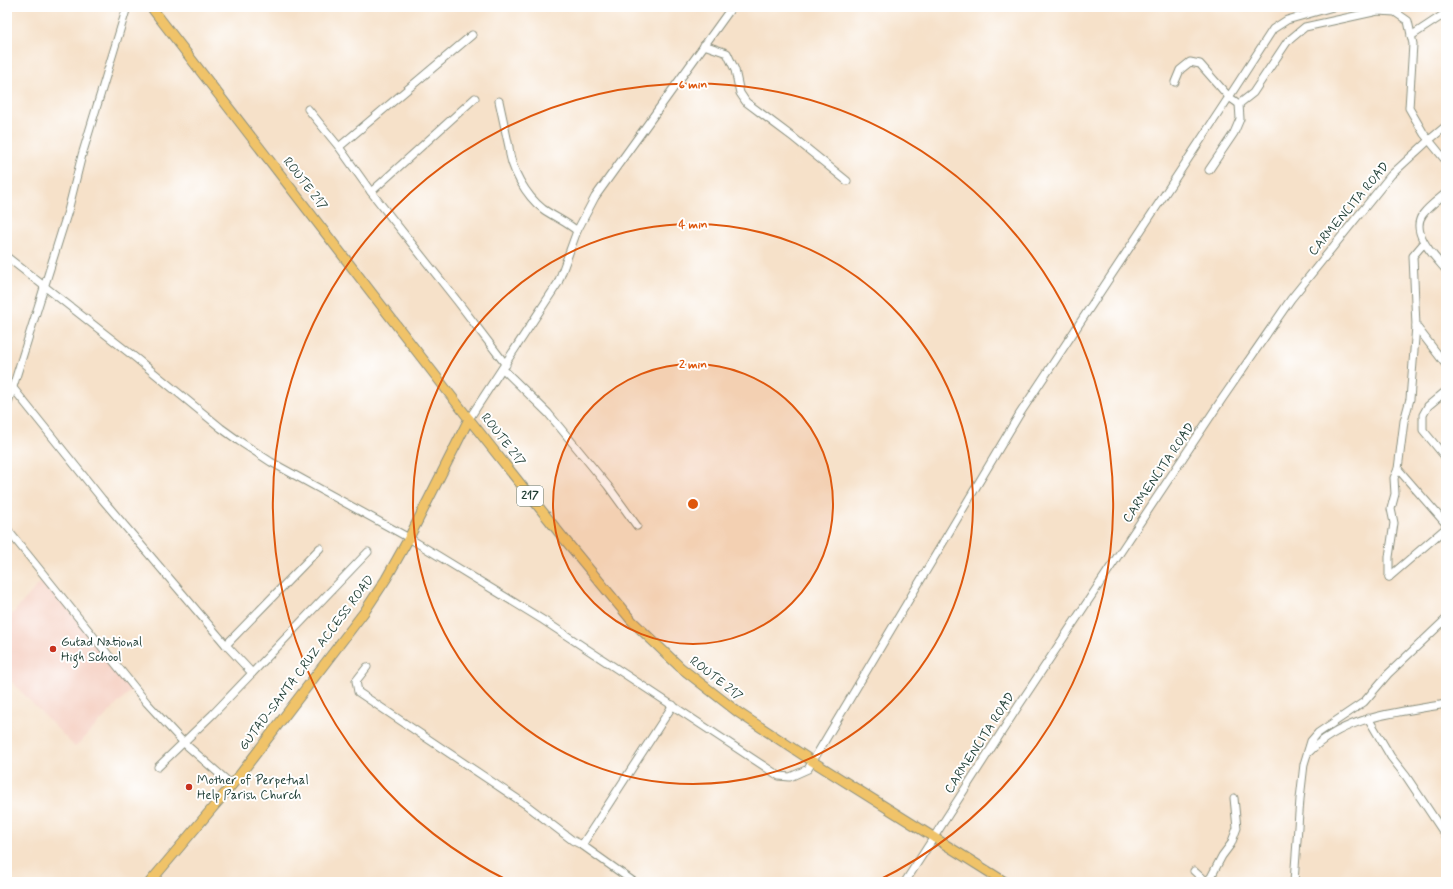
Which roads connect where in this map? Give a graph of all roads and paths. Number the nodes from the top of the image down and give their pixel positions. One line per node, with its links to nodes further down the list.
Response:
1 (127, 7): 27 (street)
2 (151, 7): 34 (main road, ROUTE 217 / 217)
3 (732, 7): 8 (street)
4 (1333, 7): 10 (street)
5 (1446, 13): 7 (street)
6 (472, 35): 17 (street)
7 (1411, 36): 13 (street); 16 (street)
8 (704, 45): 20 (street); 23 (street)
9 (1174, 82): 10 (street)
10 (1229, 97): 13 (street); 53 (street)
11 (475, 98): 21 (street)
12 (499, 101): 23 (street)
13 (1239, 104): 19 (street)
14 (308, 109): 17 (street)
15 (1446, 126): 16 (street, CARMENCITA ROAD)
16 (1428, 140): 18 (street); 58 (street, CARMENCITA ROAD)
17 (339, 147): 21 (street)
18 (1446, 161)
19 (1209, 170)
20 (847, 181)
21 (371, 192): 30 (street)
22 (1446, 193): 24 (street)
23 (577, 232): 30 (street)
24 (1424, 242): 26 (street); 28 (street)
25 (7, 257): 27 (street)
26 (1446, 270)
27 (45, 286): 31 (street); 41 (street)
28 (1416, 326): 29 (street); 36 (street)
29 (1446, 365)
30 (504, 367): 34 (street); 38 (street)
31 (13, 388): 33 (street); 45 (street)
32 (1446, 390): 35 (street)
33 (7, 406)
34 (469, 419): 41 (main road, GUTAD-SANTA CRUZ ACCESS ROAD); 53 (main road, ROUTE 217 / 217)
35 (1446, 458)
36 (1398, 469): 37 (street); 39 (street)
37 (1446, 524)
38 (637, 526)
39 (1446, 528)
40 (7, 529): 51 (street)
41 (409, 538): 49 (street); 55 (main road, GUTAD-SANTA CRUZ ACCESS ROAD)
42 (320, 548): 45 (street)
43 (368, 552): 47 (street)
44 (1446, 619): 52 (street)
45 (226, 645): 47 (street)
46 (367, 667): 59 (street)
47 (252, 673): 51 (street)
48 (1446, 704): 50 (street)
49 (673, 705): 53 (street); 59 (street)
50 (1368, 718): 52 (street); 57 (street)
51 (183, 742): 54 (street); 55 (street)
52 (1306, 754): 66 (street)
53 (812, 761): 58 (main road, ROUTE 217 / 217)
54 (158, 767)
55 (232, 785): 61 (main road, GUTAD-SANTA CRUZ ACCESS ROAD)
56 (1234, 798): 65 (street)
57 (1446, 836)
58 (934, 837): 63 (street, CARMENCITA ROAD); 64 (main road, ROUTE 217 / 217)
59 (582, 845): 62 (street)
60 (1194, 871): 65 (street)
61 (150, 882)
62 (634, 882)
63 (905, 882)
64 (1005, 882)
65 (1206, 882)
66 (1294, 882)

